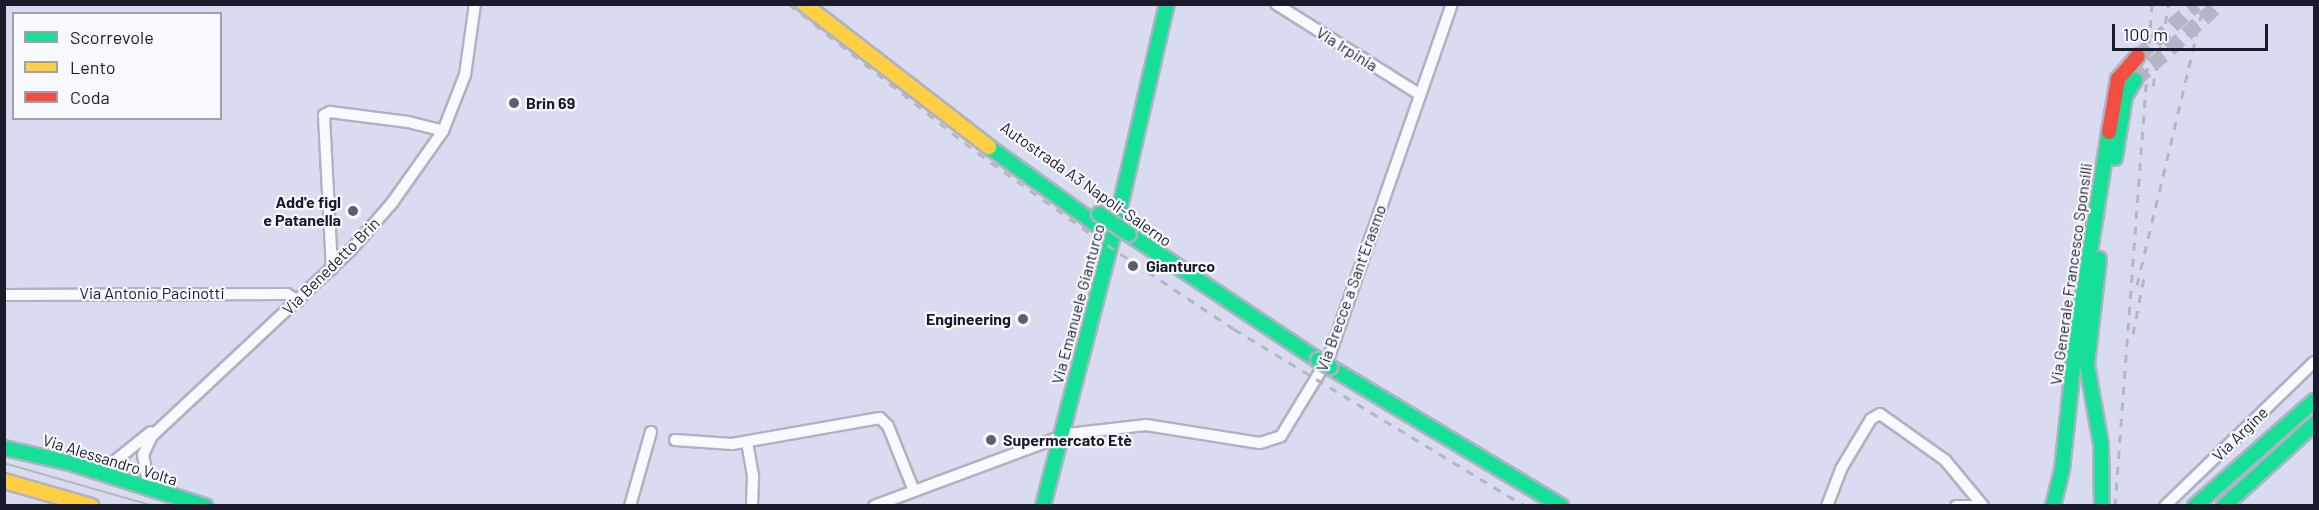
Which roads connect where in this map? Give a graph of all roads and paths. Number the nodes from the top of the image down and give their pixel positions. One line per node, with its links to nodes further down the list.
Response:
1 (475, 4): 10 (street, Via Benedetto Brin)
2 (804, 4): 11 (main road, Autostrada A3 Napoli-Salerno)
3 (818, 4): 11 (main road, Autostrada A3 Napoli-Salerno)
4 (1167, 4): 23 (main road, Via Emanuele Gianturco)
5 (1276, 4): 9 (street, Via Irpinia)
6 (1452, 4): 9 (street, Via Brecce a Sant'Erasmo)
7 (2138, 56): 42 (main road, Via Generale Francesco Sponsilli)
8 (2135, 80): 43 (main road, Via Generale Francesco Sponsilli)
9 (1419, 93): 23 (street, Via Brecce a Sant'Erasmo)
10 (443, 131): 12 (street, Via Benedetto Brin); 12 (street)
11 (1098, 220): 16 (main road, Autostrada A3 Napoli-Salerno, bridge)
12 (332, 269): 14 (street, Via Benedetto Brin)
13 (4, 295): 14 (street, Via Antonio Pacinotti)
14 (298, 301): 20 (street, Via Benedetto Brin)
15 (2314, 362): 44 (street, Via Argine)
16 (1328, 372): 37 (main road, Autostrada A3 Napoli-Salerno); 38 (main road, Autostrada A3 Napoli-Salerno)
17 (2314, 400): 45 (main road)
18 (2314, 414): 46 (main road)
19 (2314, 424): 47 (main road)
20 (159, 427): 27 (street, Via Benedetto Brin); 29 (street, Via Benedetto Brin)
21 (651, 432): 33 (street)
22 (2314, 435): 48 (main road)
23 (1060, 438): 30 (street, Via Brecce a Sant'Erasmo); 36 (main road, Via Emanuele Gianturco)
24 (675, 440): 25 (street)
25 (747, 442): 30 (street); 34 (street)
26 (4, 448): 27 (main road, Via Alessandro Volta)
27 (100, 473): 29 (main road, Via Alessandro Volta)
28 (4, 481): 31 (main road)
29 (149, 488): 32 (main road, Via Alessandro Volta)
30 (914, 491): 35 (street, Via Brecce a Sant'Erasmo)
31 (92, 506)
32 (205, 506)
33 (630, 506)
34 (752, 506)
35 (873, 506)
36 (1043, 506)
37 (1541, 506)
38 (1561, 506)
39 (1827, 506): 41 (street)
40 (1956, 506): 41 (street)
41 (1981, 506)
42 (2053, 506)
43 (2102, 506)
44 (2165, 506)
45 (2195, 506)
46 (2215, 506)
47 (2224, 506)
48 (2237, 506)

